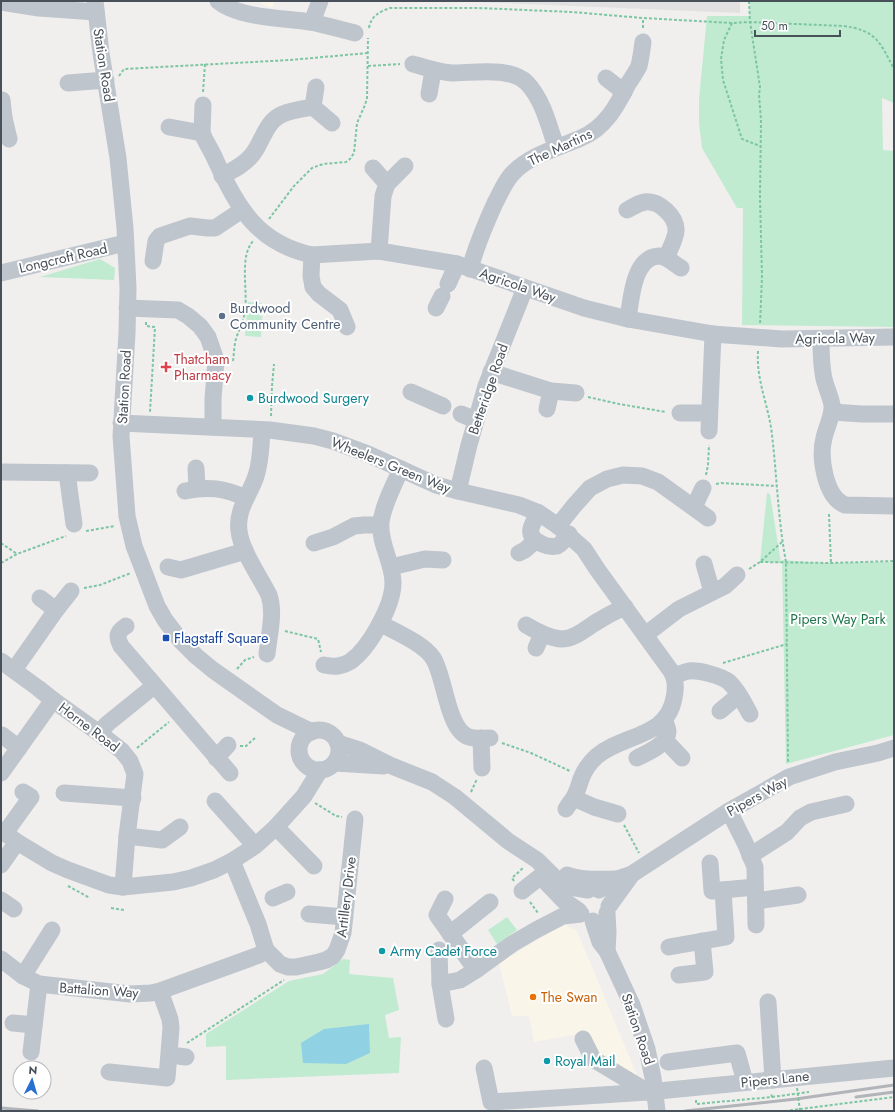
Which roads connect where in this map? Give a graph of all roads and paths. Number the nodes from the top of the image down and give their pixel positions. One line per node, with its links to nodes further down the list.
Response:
1 (218, 1): 6 (street)
2 (320, 1): 7 (street)
3 (749, 1): 8 (path)
4 (1, 2): 5 (street)
5 (96, 6): 21 (street, Station Road)
6 (246, 7): 7 (street)
7 (312, 22): 10 (street)
8 (750, 22): 14 (path); 34 (path)
9 (732, 23): 34 (path)
10 (355, 33)
11 (643, 42): 24 (street, The Martins)
12 (368, 53): 15 (path)
13 (894, 59): 14 (path)
14 (890, 62): 18 (path)
15 (205, 64): 21 (path); 27 (path)
16 (413, 64): 17 (path); 19 (street)
17 (368, 66)
18 (894, 69)
19 (433, 71): 25 (street); 35 (street)
20 (606, 78): 24 (street)
21 (112, 79): 22 (street); 43 (street, Station Road)
22 (68, 83)
23 (316, 87): 28 (street)
24 (624, 92): 35 (street, The Martins)
25 (429, 94)
26 (2, 100): 29 (street)
27 (203, 106): 32 (street, Agricola Way)
28 (313, 107): 30 (street); 38 (street)
29 (2, 118): 33 (street)
30 (332, 123)
31 (169, 127): 32 (street)
32 (202, 133): 38 (street, Agricola Way)
33 (9, 139)
34 (761, 146): 56 (path)
35 (556, 147): 48 (street, The Martins)
36 (405, 166): 39 (street)
37 (373, 168): 39 (street)
38 (222, 176): 40 (street, Agricola Way)
39 (387, 184): 44 (street)
40 (242, 210): 45 (street, Agricola Way); 47 (street)
41 (627, 210): 46 (street)
42 (255, 238): 62 (path)
43 (125, 243): 50 (street, Longcroft Road); 53 (street, Station Road)
44 (379, 251): 45 (street, Agricola Way); 48 (street, Agricola Way)
45 (312, 255): 57 (street)
46 (666, 258): 49 (street); 55 (street)
47 (153, 261)
48 (464, 266): 51 (street, Agricola Way); 52 (street, The Martins)
49 (680, 268)
50 (1, 273)
51 (525, 288): 55 (street, Agricola Way); 64 (street, Betteridge Road)
52 (442, 296)
53 (127, 308): 75 (street, Station Road); 76 (street)
54 (146, 317): 71 (path)
55 (628, 319): 58 (street, Agricola Way)
56 (760, 326)
57 (348, 327)
58 (713, 334): 60 (street, Agricola Way); 73 (street)
59 (894, 337): 60 (street, Agricola Way)
60 (821, 338): 70 (street)
61 (758, 355): 84 (path)
62 (233, 361)
63 (274, 364): 77 (path)
64 (491, 372): 65 (street); 86 (street, Betteridge Road)
65 (551, 391): 67 (street); 69 (street)
66 (410, 392): 68 (street)
67 (576, 393): 72 (path)
68 (443, 406)
69 (547, 408)
70 (832, 412): 74 (street); 90 (street)
71 (150, 413)
72 (680, 413): 73 (street)
73 (709, 413): 78 (street)
74 (894, 414)
75 (121, 423): 76 (street, Wheelers Green Way); 110 (street, Station Road)
76 (213, 427): 77 (street, Wheelers Green Way)
77 (266, 430): 80 (street, Wheelers Green Way); 87 (street)
78 (709, 430): 85 (path)
79 (196, 468): 87 (street)
80 (401, 469): 86 (street, Wheelers Green Way); 93 (street)
81 (1, 472): 82 (street)
82 (67, 473): 83 (street); 95 (street)
83 (90, 473)
84 (777, 486): 85 (path); 99 (path)
85 (703, 488): 89 (street)
86 (458, 491): 91 (street, Wheelers Green Way)
87 (246, 498): 101 (street)
88 (894, 506): 90 (street)
89 (694, 507): 92 (street); 96 (street)
90 (835, 508): 108 (path)
91 (539, 513): 96 (street, Wheelers Green Way); 97 (street)
92 (708, 518)
93 (380, 525): 100 (street); 111 (street)
94 (115, 526): 95 (path)
95 (75, 530): 103 (path)
96 (563, 530): 97 (street); 115 (street, Wheelers Green Way)
97 (535, 541): 102 (street)
98 (1, 542): 103 (path)
99 (782, 542): 106 (path); 106 (path)
100 (314, 543)
101 (245, 551): 112 (street); 120 (street)
102 (519, 553)
103 (17, 554): 107 (path)
104 (443, 560): 111 (street)
105 (894, 561): 108 (path)
106 (786, 562): 108 (path); 122 (path)
107 (1, 563)
108 (831, 563)
109 (704, 564): 121 (street)
110 (141, 565): 113 (path); 135 (street, Station Road)
111 (391, 567): 117 (street)
112 (176, 572)
113 (71, 591): 116 (street)
114 (40, 598): 116 (street)
115 (625, 607): 118 (street); 121 (street, Wheelers Green Way)
116 (56, 610): 125 (street)
117 (380, 623): 124 (street); 141 (street)
118 (526, 625)
119 (126, 626): 129 (street)
120 (278, 629): 123 (street); 124 (path)
121 (645, 635): 128 (street, Wheelers Green Way)
122 (787, 644): 127 (path); 151 (path)
123 (267, 654): 126 (path)
124 (324, 665)
125 (8, 666): 131 (street, Horne Road)
126 (235, 672)
127 (705, 673): 128 (street); 130 (street)
128 (674, 676): 136 (street)
129 (154, 686): 133 (street); 138 (street)
130 (740, 695): 132 (street); 134 (street)
131 (53, 700): 138 (street, Horne Road); 145 (street)
132 (720, 711)
133 (180, 713): 147 (path); 148 (street)
134 (750, 714)
135 (277, 715): 137 (street, Station Road); 150 (street, Station Road)
136 (664, 720): 139 (street); 142 (street)
137 (312, 732): 143 (street, Station Road); 150 (street)
138 (99, 733): 147 (street, Horne Road)
139 (642, 734): 142 (street); 156 (street)
140 (2, 735): 145 (street)
141 (486, 738): 153 (street); 156 (path)
142 (665, 740): 149 (street)
143 (338, 744): 150 (street); 152 (street, Station Road)
144 (228, 745): 148 (street)
145 (19, 748): 154 (street)
146 (894, 748): 163 (street, Pipers Way)
147 (126, 756): 159 (street, Horne Road)
148 (216, 758): 155 (street)
149 (682, 758)
150 (315, 762): 152 (street, Station Road); 166 (street)
151 (788, 765)
152 (392, 766): 177 (street, Station Road)
153 (482, 768)
154 (1, 773)
155 (230, 773)
156 (582, 776): 164 (street)
157 (23, 792): 168 (street)
158 (64, 793): 159 (street)
159 (132, 798): 169 (street, Horne Road)
160 (215, 801): 170 (street)
161 (314, 802): 167 (path)
162 (846, 804): 172 (street)
163 (729, 811): 172 (street); 178 (street, Pipers Way)
164 (618, 814): 171 (path)
165 (180, 826): 169 (street)
166 (276, 827): 173 (street); 176 (street)
167 (359, 829): 191 (street, Artillery Drive)
168 (8, 835): 175 (street); 179 (street)
169 (127, 836): 179 (street, Horne Road)
170 (249, 839)
171 (640, 856)
172 (750, 856): 183 (street)
173 (232, 861): 179 (street); 197 (street)
174 (710, 863): 181 (street)
175 (1, 865)
176 (314, 866)
177 (539, 868): 178 (street); 180 (street, Station Road); 182 (street); 190 (street, Station Road)
178 (625, 876): 180 (street, Pipers Way); 190 (street, Pipers Way)
179 (123, 887)
180 (593, 890): 190 (street, Station Road); 190 (street, Station Road)
181 (717, 890): 183 (street); 195 (street)
182 (522, 891)
183 (756, 894): 184 (street); 192 (street)
184 (798, 895)
185 (446, 899): 194 (street)
186 (490, 902): 194 (street)
187 (111, 908): 188 (path)
188 (124, 910)
189 (309, 914): 191 (street)
190 (589, 915): 201 (street); 221 (street, Station Road)
191 (345, 917): 199 (street, Artillery Drive)
192 (756, 925)
193 (52, 930): 203 (street)
194 (450, 934): 201 (street)
195 (702, 941): 196 (street); 202 (street)
196 (669, 947)
197 (266, 950): 199 (street); 206 (street, Battalion Way)
198 (439, 950): 205 (street)
199 (288, 967): 213 (path)
200 (4, 968): 203 (street, Battalion Way)
201 (476, 970): 205 (street)
202 (679, 975)
203 (23, 976): 204 (street, Battalion Way)
204 (39, 984): 206 (street, Battalion Way); 210 (street, Battalion Way)
205 (444, 984): 208 (street)
206 (160, 991): 213 (street)
207 (768, 1002): 218 (street)
208 (446, 1019)
209 (13, 1022): 210 (street)
210 (34, 1025): 212 (street, Battalion Way)
211 (583, 1039): 221 (street)
212 (31, 1052)
213 (178, 1056): 217 (street)
214 (668, 1062): 219 (street)
215 (484, 1068): 221 (street, Pipers Lane)
216 (894, 1068): 218 (street, Pipers Lane)
217 (109, 1072)
218 (773, 1080): 219 (street, Pipers Lane)
219 (745, 1082): 221 (street, Pipers Lane)
220 (797, 1088): 225 (path, bridge)
221 (652, 1092): 223 (street, Station Road)
222 (894, 1096): 224 (path)
223 (657, 1111)
224 (785, 1111)
225 (800, 1111)

